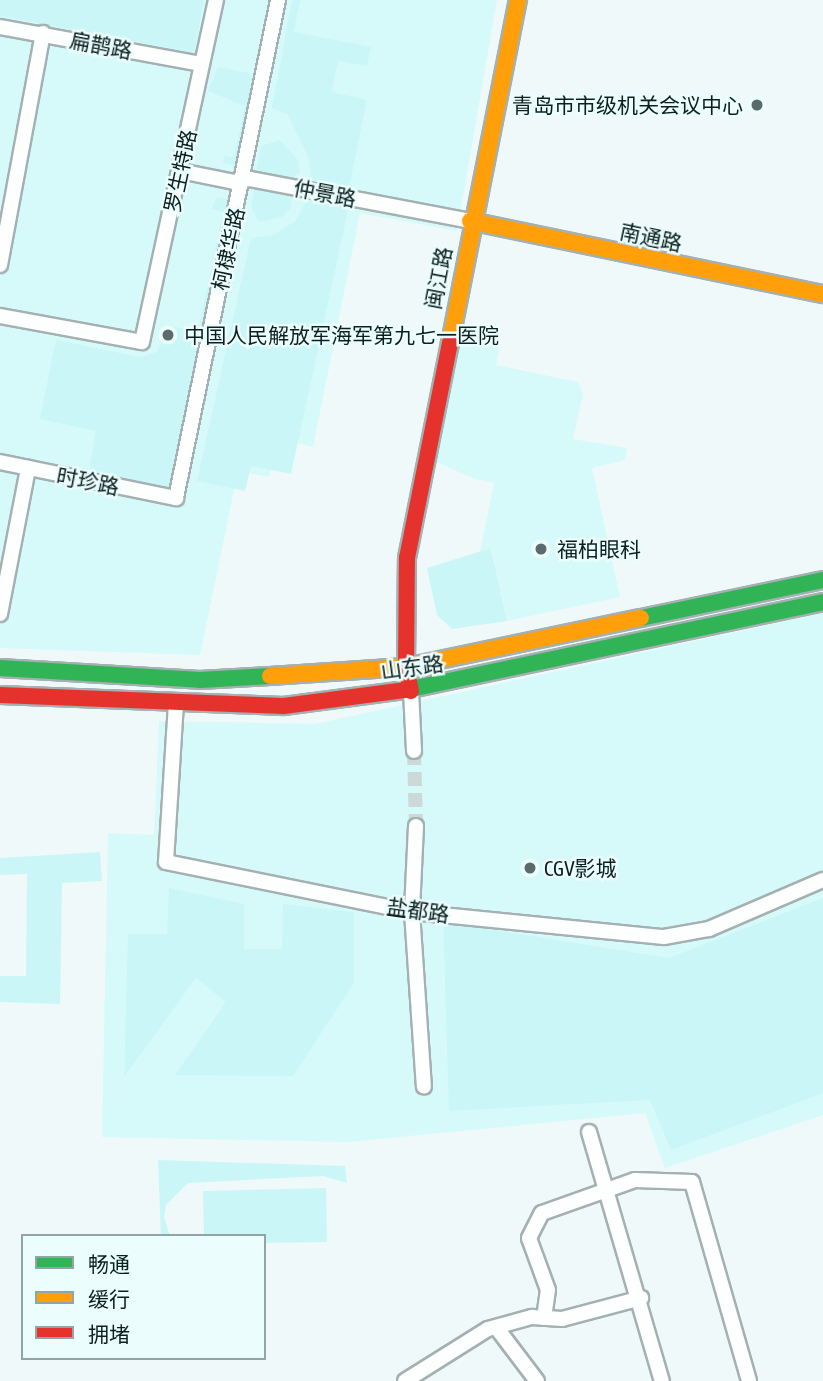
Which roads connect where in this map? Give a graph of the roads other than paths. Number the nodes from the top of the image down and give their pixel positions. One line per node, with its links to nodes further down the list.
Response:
1 (216, 0): 6 (street, 罗生特路)
2 (278, 0): 8 (street, 柯棣华路)
3 (518, 0): 9 (main road, 闽江路)
4 (0, 27): 5 (street, 扁鹊路)
5 (43, 33): 6 (street, 扁鹊路); 10 (street)
6 (202, 64): 7 (street, 罗生特路)
7 (180, 172): 8 (street, 仲景路); 12 (street, 罗生特路)
8 (243, 181): 9 (street, 仲景路); 15 (street, 柯棣华路)
9 (470, 221): 11 (main road, 南通路); 19 (main road, 闽江路)
10 (0, 265)
11 (823, 294)
12 (0, 316)
13 (0, 463): 14 (street, 时珍路)
14 (28, 468): 15 (street, 时珍路); 18 (street)
15 (176, 498)
16 (823, 580): 19 (main road, 山东路)
17 (823, 602): 21 (main road, 山东路)
18 (0, 614)
19 (406, 667): 20 (main road, 山东路); 21 (main road, 闽江路)
20 (0, 668)
21 (411, 691): 23 (main road, 山东路); 24 (street)
22 (0, 695): 23 (main road, 山东路)
23 (176, 703): 27 (street, 盐都路)
24 (414, 751)
25 (416, 826): 27 (street)
26 (823, 880): 27 (street, 盐都路)
27 (412, 912): 28 (street)
28 (424, 1087)
29 (589, 1132): 30 (street)
30 (604, 1192): 31 (street); 32 (street); 37 (street)
31 (641, 1298): 32 (street); 36 (street)
32 (544, 1318): 33 (street)
33 (496, 1327): 34 (street); 35 (street)
34 (405, 1381)
35 (537, 1381)
36 (662, 1381)
37 (749, 1381)

